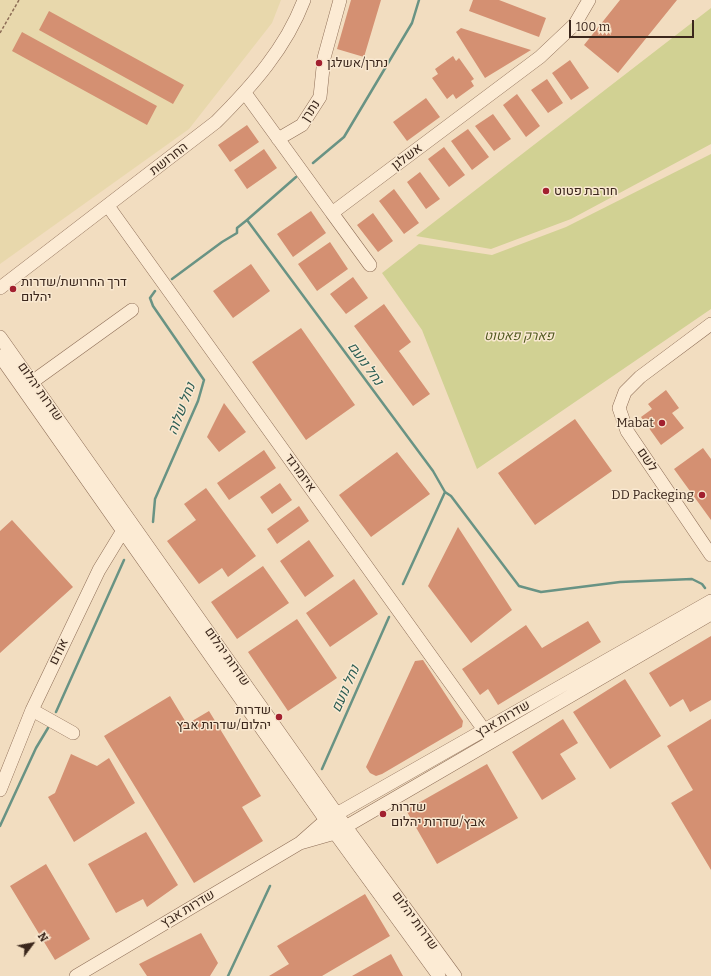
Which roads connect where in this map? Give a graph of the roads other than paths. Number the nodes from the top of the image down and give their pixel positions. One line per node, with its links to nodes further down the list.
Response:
1 (304, 0): 4 (street, החרושת)
2 (340, 0): 5 (street, נתרן)
3 (589, 0): 7 (street, אשלגן)
4 (245, 94): 5 (street); 6 (street, החרושת)
5 (278, 139): 7 (street)
6 (108, 206): 9 (street, החרושת); 20 (street, איזמרגד)
7 (332, 213): 8 (street)
8 (370, 265)
9 (0, 288)
10 (132, 310): 14 (street)
11 (711, 324): 16 (street, לשם)
12 (0, 337): 14 (street, שדרות יהלום)
13 (0, 356): 15 (street, שדרות יהלום)
14 (32, 382): 15 (street, שדרות יהלום)
15 (127, 525): 19 (street, אודם); 24 (street, שדרות יהלום)
16 (711, 555)
17 (711, 601): 20 (street, שדרות אבץ)
18 (711, 614): 22 (street, שדרות אבץ)
19 (32, 710): 21 (street); 23 (street, אודם)
20 (484, 730): 22 (street, איזמרגד); 24 (street, שדרות אבץ)
21 (74, 733)
22 (492, 741): 25 (street, שדרות אבץ)
23 (0, 790)
24 (332, 817): 25 (street, שדרות יהלום); 26 (street, שדרות אבץ)
25 (340, 830): 26 (street, שדרות אבץ); 28 (street, שדרות יהלום); 29 (street, שדרות יהלום)
26 (300, 843): 27 (street, שדרות אבץ)
27 (76, 976)
28 (439, 976)
29 (455, 976)

